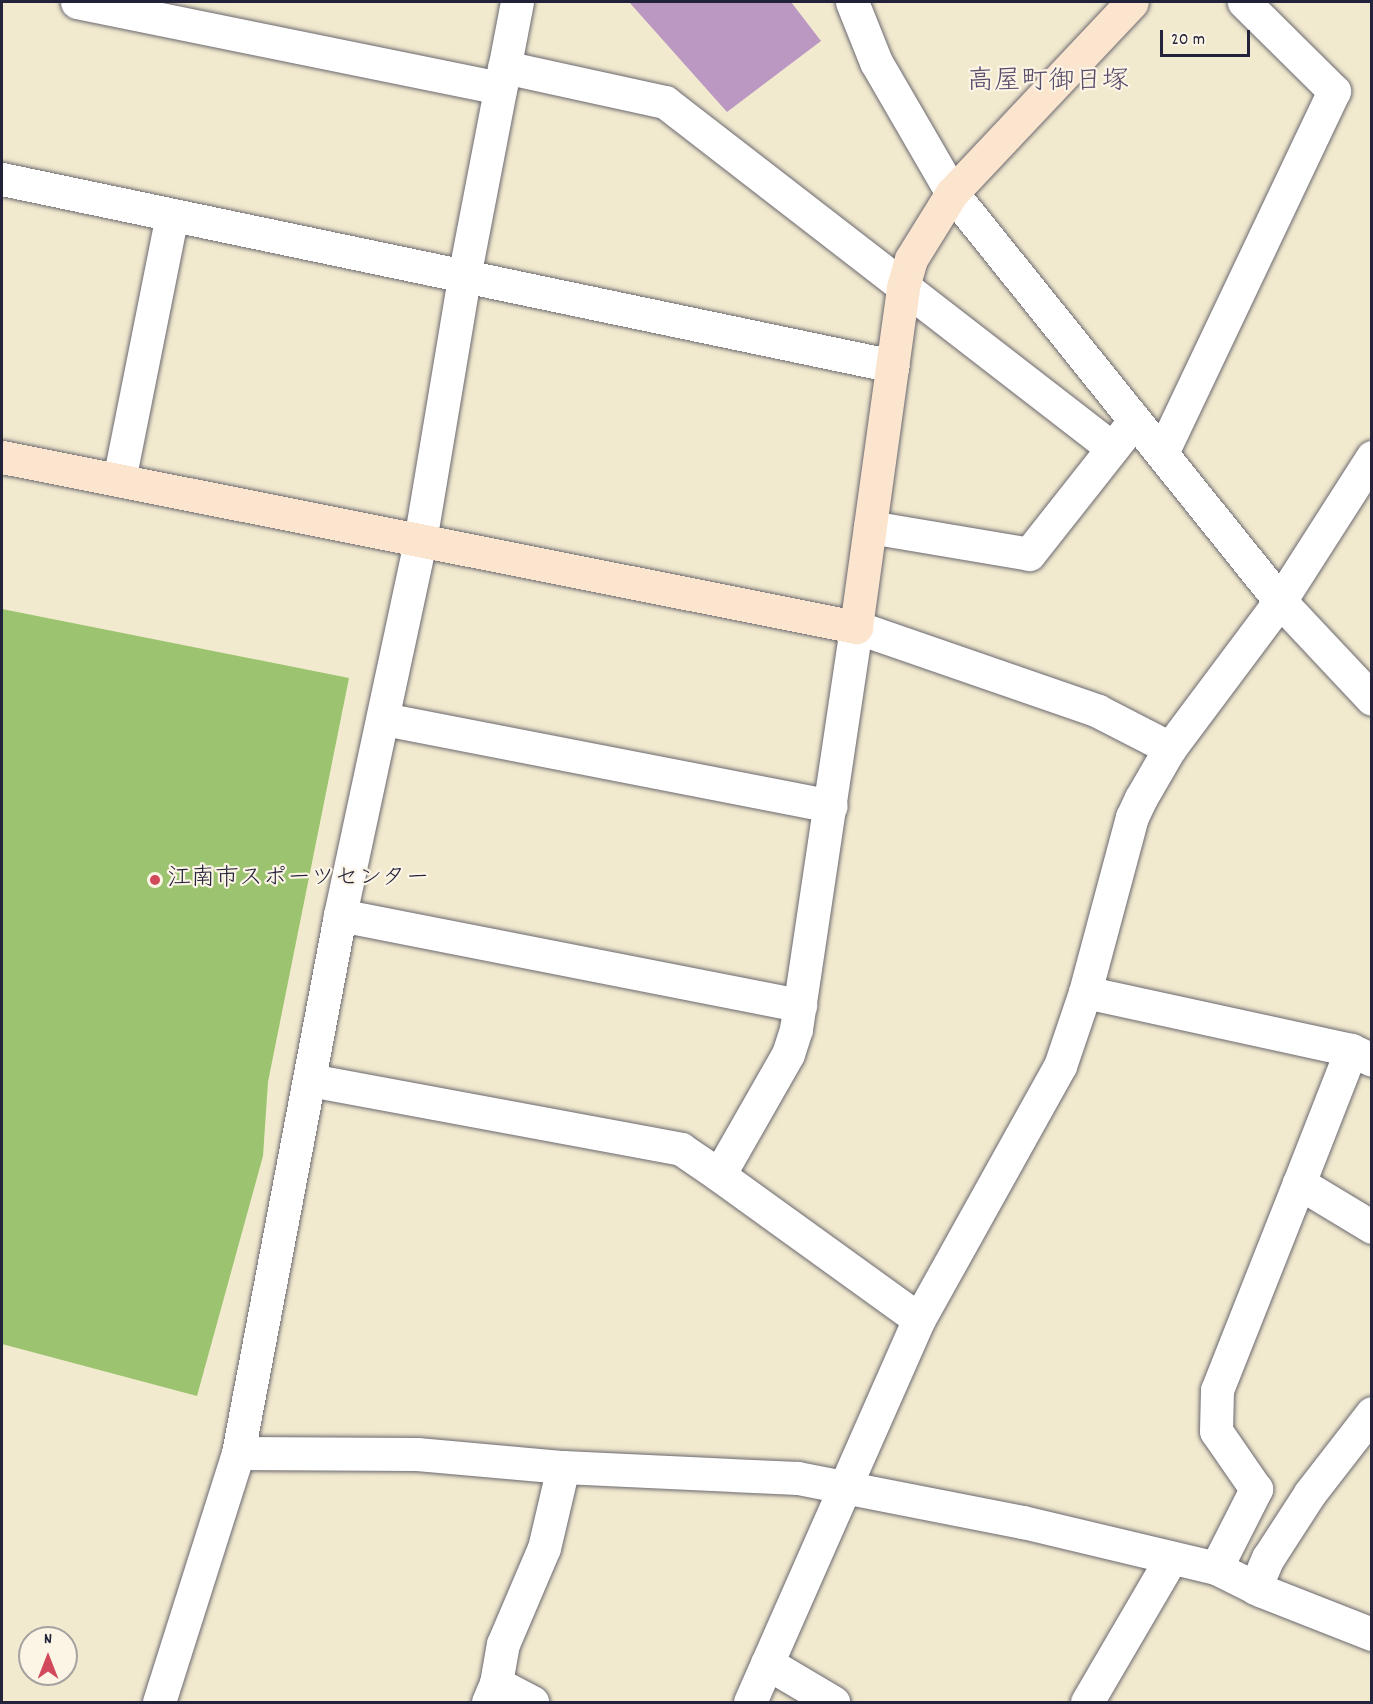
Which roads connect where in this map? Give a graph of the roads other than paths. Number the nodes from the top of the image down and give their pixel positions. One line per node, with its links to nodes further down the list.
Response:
1 (77, 2): 6 (street)
2 (517, 2): 6 (street)
3 (852, 2): 8 (street)
4 (1132, 2): 8 (street)
5 (1244, 2): 15 (street)
6 (502, 78): 10 (street); 11 (street)
7 (2, 179): 9 (street)
8 (952, 193): 11 (street); 13 (street)
9 (172, 215): 10 (street); 18 (street)
10 (464, 278): 12 (street); 20 (street)
11 (903, 287): 12 (street); 14 (street)
12 (893, 366): 19 (street)
13 (1134, 420): 14 (street); 15 (street)
14 (1112, 448): 19 (street)
15 (1162, 453): 21 (street)
16 (2, 457): 18 (street)
17 (1366, 477): 21 (street)
18 (118, 480): 20 (street)
19 (870, 527): 22 (street)
20 (420, 541): 22 (street); 24 (street)
21 (1280, 601): 23 (street); 25 (street)
22 (856, 627): 25 (street); 26 (street)
23 (1371, 699)
24 (384, 719): 26 (street); 27 (street)
25 (1170, 748): 28 (street)
26 (831, 806): 29 (street)
27 (340, 915): 29 (street); 31 (street)
28 (1085, 993): 30 (street); 35 (street)
29 (800, 1005): 32 (street)
30 (1361, 1055): 33 (street)
31 (310, 1080): 32 (street); 37 (street)
32 (719, 1175): 35 (street)
33 (1299, 1183): 34 (street); 41 (street)
34 (1371, 1227)
35 (920, 1318): 39 (street)
36 (1371, 1413): 42 (street)
37 (238, 1453): 38 (street); 46 (street)
38 (563, 1467): 39 (street); 45 (street)
39 (843, 1487): 40 (street); 44 (street)
40 (1171, 1558): 41 (street); 50 (street)
41 (1216, 1568): 42 (street)
42 (1255, 1588): 43 (street)
43 (1371, 1634)
44 (767, 1663): 48 (street); 49 (street)
45 (492, 1693): 47 (street)
46 (159, 1702)
47 (532, 1702)
48 (750, 1702)
49 (833, 1702)
50 (1088, 1702)

